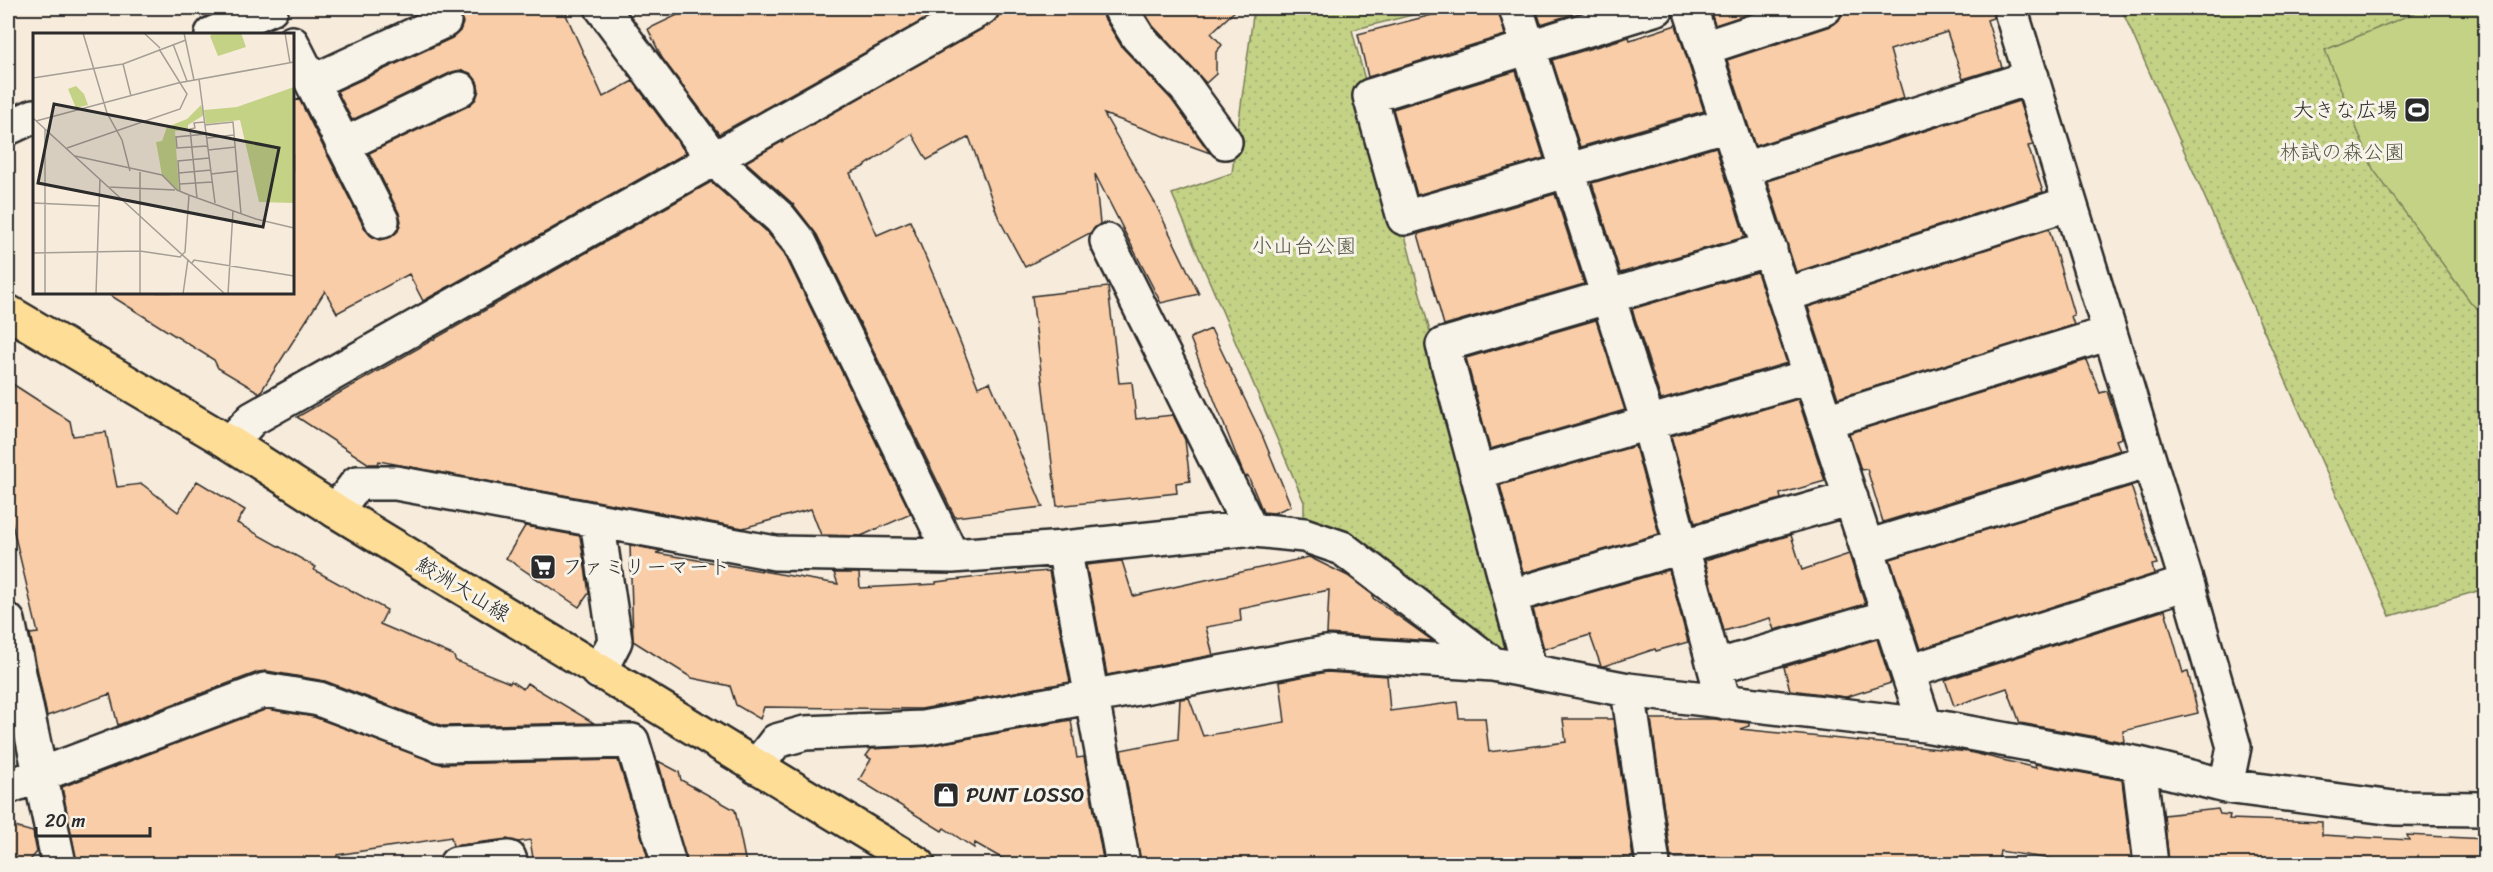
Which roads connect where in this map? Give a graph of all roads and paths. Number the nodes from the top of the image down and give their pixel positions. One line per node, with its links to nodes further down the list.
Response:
1 (273, 8): 11 (street); 12 (street)
2 (602, 8): 24 (street)
3 (982, 8): 24 (street)
4 (1120, 8): 22 (street)
5 (1516, 8): 13 (street)
6 (1657, 8): 13 (street)
7 (1690, 8): 15 (street)
8 (1825, 8): 15 (street)
9 (2010, 8): 16 (street)
10 (444, 21): 17 (street)
11 (214, 33)
12 (287, 33)
13 (1528, 46): 26 (street); 26 (street)
14 (294, 47): 17 (street)
15 (1704, 48): 20 (street)
16 (2032, 77): 25 (street); 27 (street)
17 (312, 82): 23 (street)
18 (460, 89): 23 (street)
19 (33, 116): 21 (street)
20 (1728, 124): 25 (street); 26 (street)
21 (8, 128)
22 (1225, 142)
23 (344, 145): 28 (street)
24 (714, 159): 38 (street); 48 (street)
25 (1744, 169): 30 (street)
26 (1568, 172): 32 (street)
27 (2070, 203): 31 (street); 34 (street)
28 (382, 221)
29 (1107, 242): 44 (street)
30 (1770, 249): 31 (street); 32 (street)
31 (1785, 295): 35 (street)
32 (1608, 298): 37 (street); 40 (street)
33 (8, 312): 38 (main road, 鮫洲大山線)
34 (2110, 333): 36 (street); 39 (street)
35 (1811, 375): 36 (street); 37 (street)
36 (1826, 421): 41 (street)
37 (1648, 422): 40 (street); 46 (street)
38 (230, 443): 42 (main road, 鮫洲大山線)
39 (2149, 460): 47 (street); 49 (street)
40 (1478, 472): 50 (street)
41 (1851, 498): 46 (street); 47 (street)
42 (336, 511): 43 (street); 56 (main road, 鮫洲大山線)
43 (597, 520): 48 (street); 56 (street)
44 (1251, 530): 45 (street); 53 (street)
45 (1064, 548): 48 (street); 59 (street)
46 (1682, 548): 50 (street); 54 (street)
47 (1867, 548): 51 (street)
48 (952, 556)
49 (2187, 584): 57 (street); 67 (street)
50 (1511, 596): 55 (street)
51 (1890, 616): 54 (street); 57 (street)
52 (8, 621): 66 (street)
53 (1494, 664): 55 (street); 59 (street)
54 (1715, 667): 60 (street)
55 (1530, 671): 58 (street)
56 (599, 672): 61 (main road, 鮫洲大山線)
57 (1908, 672): 62 (street)
58 (1628, 690): 60 (street); 76 (street)
59 (1092, 698): 65 (street); 75 (street)
60 (1724, 702): 62 (street)
61 (656, 707): 63 (street); 65 (main road, 鮫洲大山線)
62 (1925, 725): 64 (street)
63 (632, 741): 66 (street); 73 (street)
64 (2139, 764): 67 (street); 77 (street)
65 (756, 767): 74 (main road, 鮫洲大山線)
66 (40, 774): 68 (street); 70 (street)
67 (2226, 786): 69 (street)
68 (8, 787)
69 (2486, 809)
70 (59, 864)
71 (456, 864): 72 (street)
72 (511, 864)
73 (669, 864)
74 (918, 864)
75 (1123, 864)
76 (1653, 864)
77 (2151, 864)

